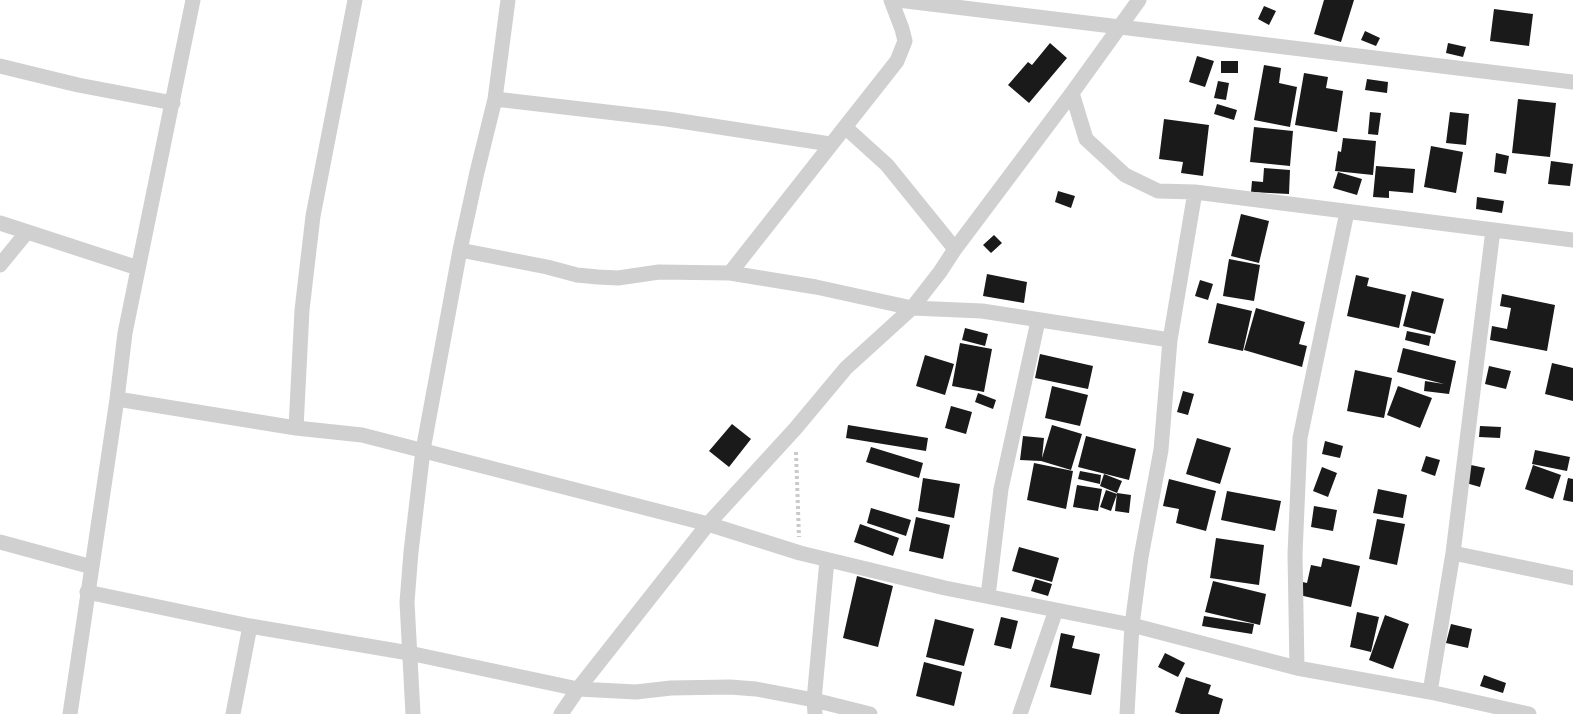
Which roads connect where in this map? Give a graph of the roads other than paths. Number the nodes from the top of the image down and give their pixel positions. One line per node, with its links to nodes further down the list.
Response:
1 (193, 0): 12 (street)
2 (355, 0): 30 (street)
3 (508, 0): 11 (street)
4 (891, 0): 13 (street)
5 (898, 0): 7 (street)
6 (1139, 0): 7 (street)
7 (1120, 26): 9 (street); 10 (street)
8 (0, 66): 12 (street)
9 (1573, 82)
10 (1072, 93): 15 (street); 21 (street)
11 (495, 99): 14 (street); 22 (street)
12 (173, 104): 24 (street)
13 (845, 127): 14 (street); 21 (street)
14 (830, 144): 25 (street)
15 (1195, 192): 16 (street); 28 (street)
16 (1347, 212): 18 (street); 44 (street)
17 (0, 223): 19 (street)
18 (1493, 230): 20 (street); 34 (street)
19 (27, 232): 23 (street); 24 (street)
20 (1573, 240)
21 (955, 249): 26 (street)
22 (460, 250): 25 (street); 31 (street)
23 (0, 265)
24 (138, 268): 29 (street)
25 (730, 273): 26 (street)
26 (912, 308): 27 (street); 32 (street)
27 (1038, 321): 28 (street); 39 (street)
28 (1170, 340): 42 (street)
29 (117, 399): 30 (street); 36 (street)
30 (296, 428): 31 (street)
31 (423, 450): 32 (street); 43 (street)
32 (708, 524): 35 (street); 45 (street)
33 (0, 542): 36 (street)
34 (1453, 553): 37 (street); 46 (street)
35 (827, 560): 39 (street); 47 (street)
36 (92, 567): 38 (street)
37 (1573, 578)
38 (87, 592): 41 (street); 48 (street)
39 (988, 596): 40 (street)
40 (1056, 610): 42 (street); 53 (street)
41 (250, 626): 43 (street); 49 (street)
42 (1132, 626): 44 (street); 54 (street)
43 (409, 653): 45 (street); 50 (street)
44 (1297, 668): 46 (street)
45 (578, 689): 47 (street); 51 (street)
46 (1430, 692): 55 (street)
47 (815, 707): 52 (street)
48 (70, 714)
49 (233, 714)
50 (413, 714)
51 (561, 714)
52 (870, 714)
53 (1020, 714)
54 (1127, 714)
55 (1528, 714)

